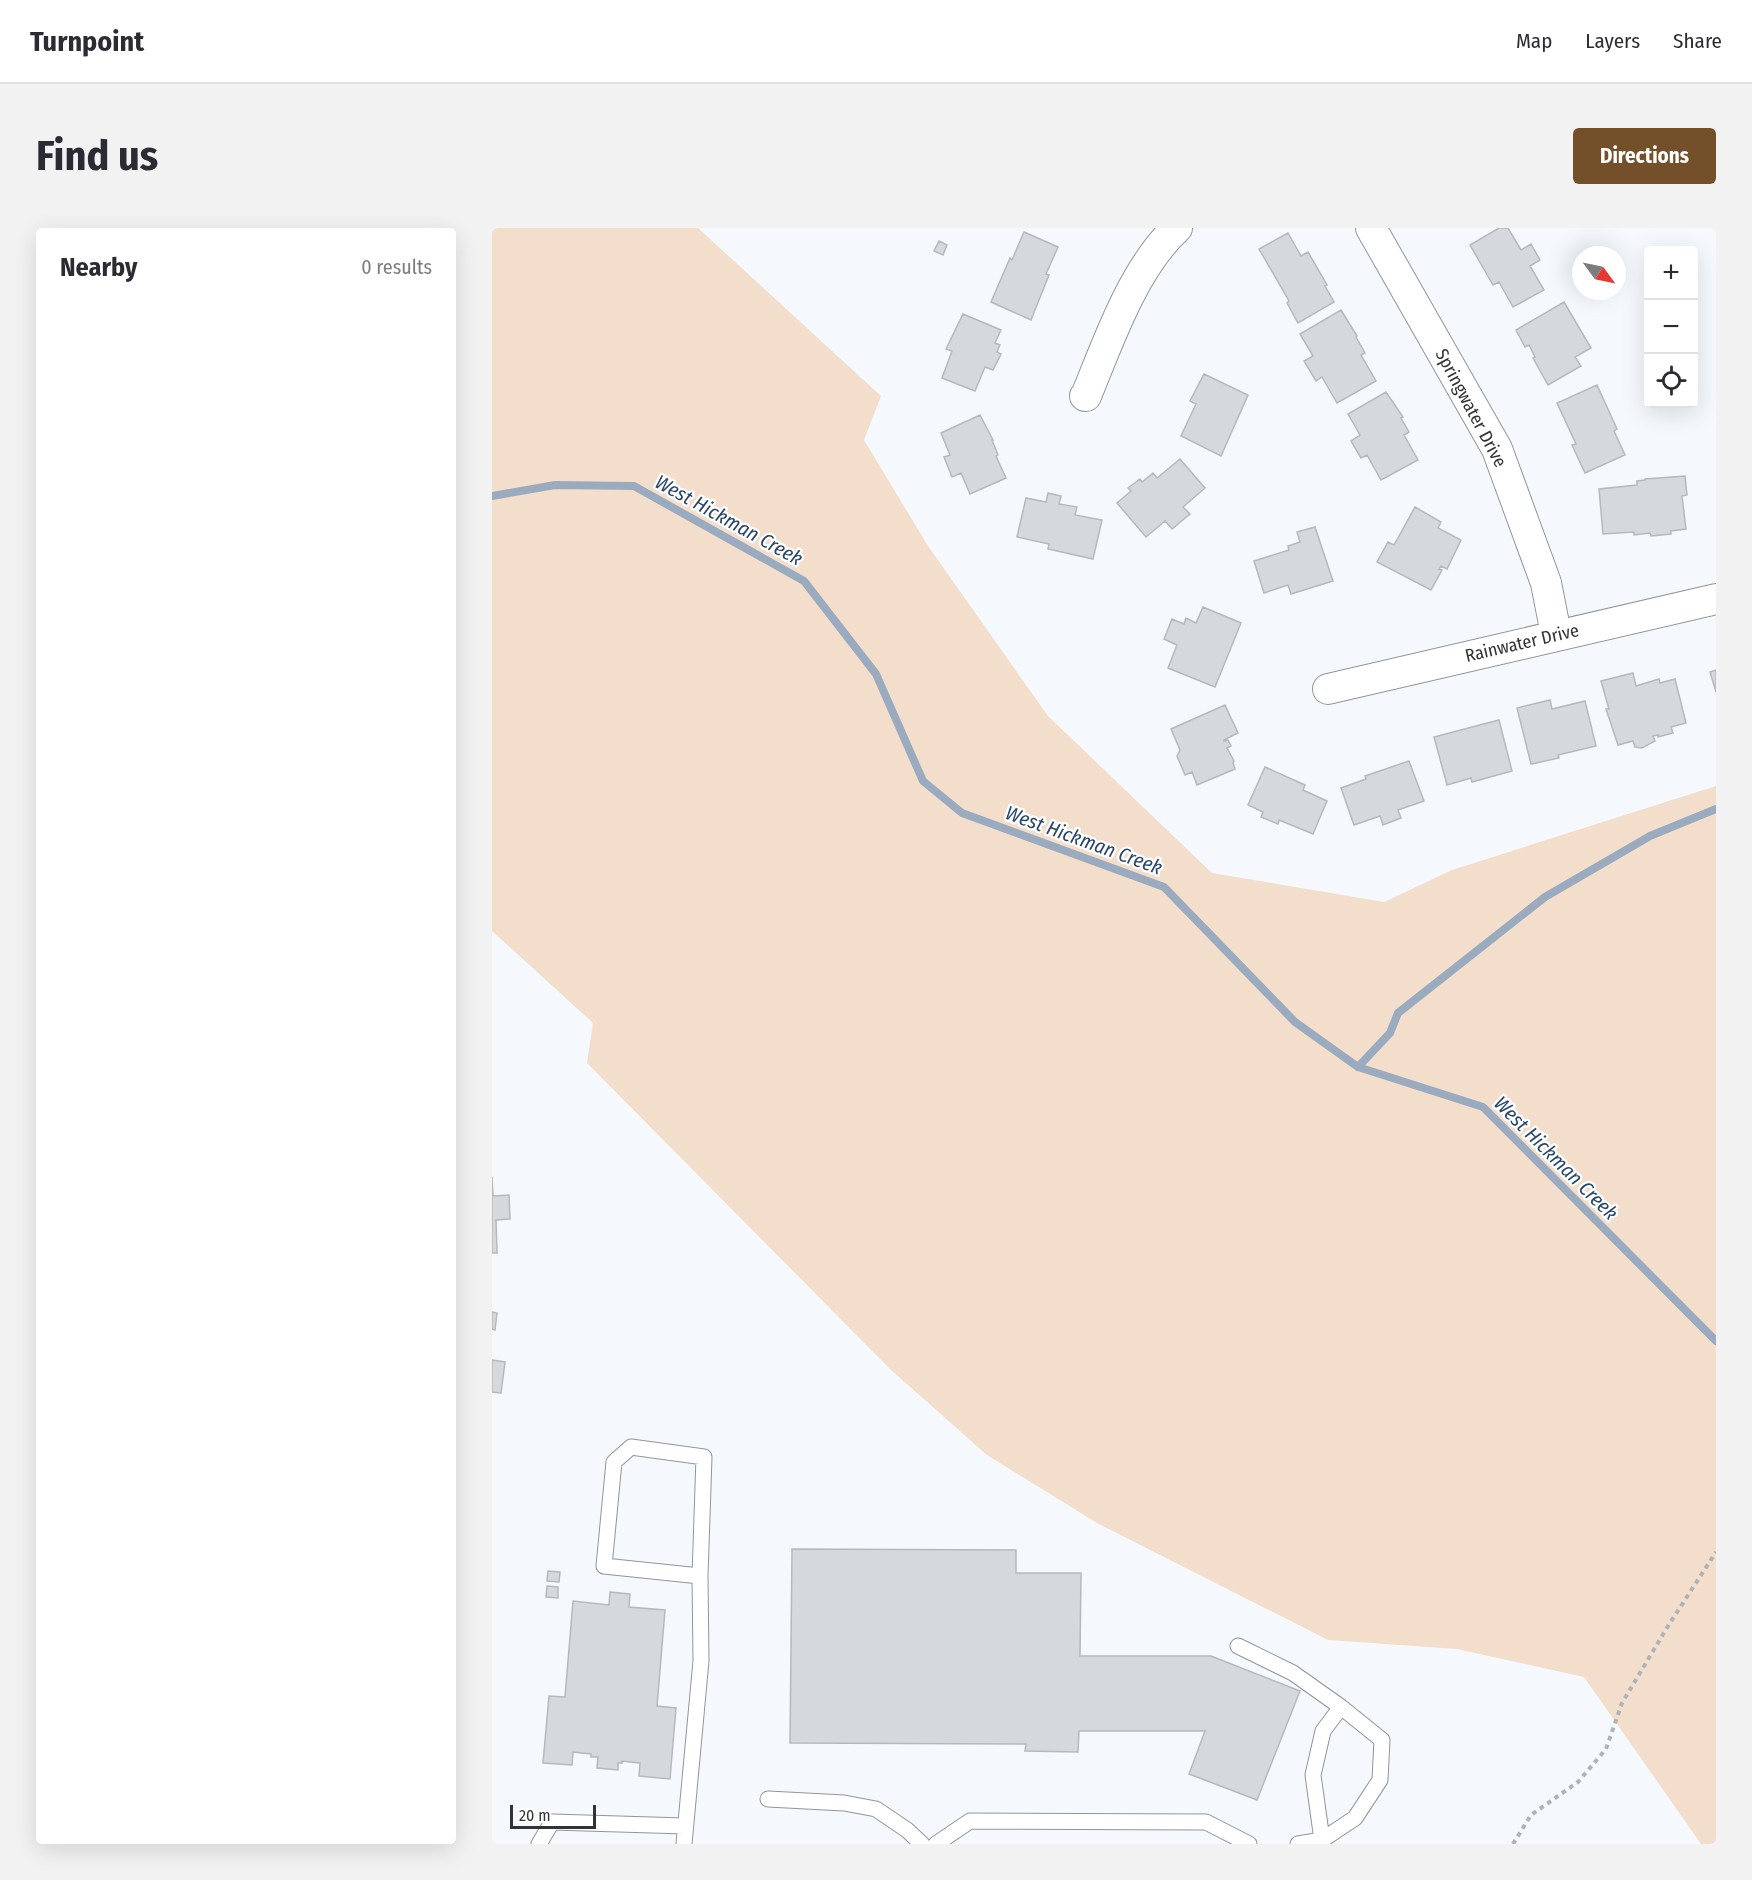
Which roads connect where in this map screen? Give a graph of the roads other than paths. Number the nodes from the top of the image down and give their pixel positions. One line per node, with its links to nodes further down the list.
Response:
1 (1177, 228): 3 (street)
2 (1371, 228): 5 (street, Springwater Drive)
3 (1085, 396)
4 (1716, 598): 5 (street, Rainwater Drive)
5 (1556, 634): 6 (street, Rainwater Drive)
6 (1328, 689)
7 (700, 1576): 7 (lane); 11 (lane)
8 (1238, 1646): 9 (lane)
9 (1341, 1707): 12 (lane); 12 (lane)
10 (768, 1799): 15 (lane)
11 (685, 1826): 13 (lane); 14 (lane)
12 (1322, 1840): 18 (lane)
13 (539, 1844)
14 (684, 1844)
15 (921, 1844)
16 (936, 1844): 17 (lane)
17 (1249, 1844)
18 (1298, 1844)

